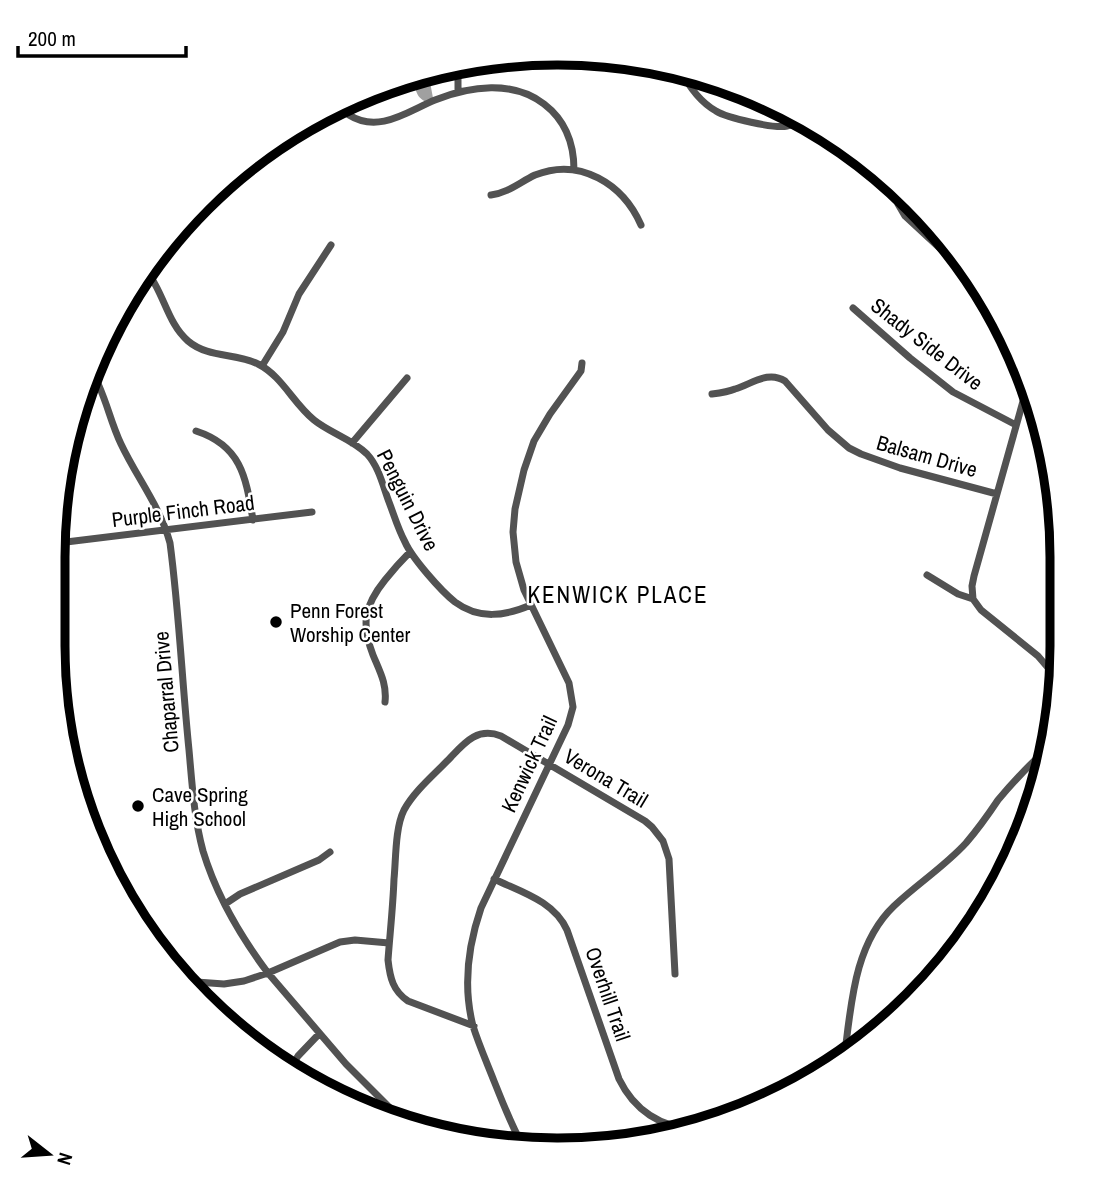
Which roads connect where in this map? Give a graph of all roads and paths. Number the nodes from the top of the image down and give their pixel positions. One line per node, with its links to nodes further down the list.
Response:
1 (458, 75): 3 (street)
2 (687, 83): 5 (street)
3 (458, 92): 4 (street); 6 (street)
4 (349, 115)
5 (791, 124)
6 (574, 170): 7 (street); 9 (street)
7 (491, 195)
8 (898, 201): 11 (street)
9 (641, 225)
10 (331, 245): 15 (street)
11 (941, 249)
12 (152, 279): 15 (street, Penguin Drive)
13 (853, 308): 20 (street, Shady Side Drive)
14 (582, 363): 31 (street, Kenwick Trail)
15 (262, 366): 22 (street, Penguin Drive)
16 (407, 378): 22 (street)
17 (97, 382): 26 (street, Chaparral Drive)
18 (712, 394): 23 (street, Balsam Drive)
19 (1024, 398): 20 (street)
20 (1016, 425): 23 (street)
21 (196, 431): 25 (street)
22 (352, 443): 28 (street, Penguin Drive)
23 (997, 494): 30 (street)
24 (312, 512): 25 (street, Purple Finch Road)
25 (253, 520): 26 (street, Purple Finch Road)
26 (167, 531): 27 (street, Purple Finch Road); 38 (street, Chaparral Drive)
27 (65, 542)
28 (410, 552): 31 (street, Penguin Drive); 33 (street)
29 (927, 575): 30 (street)
30 (973, 599): 32 (street)
31 (530, 605): 35 (street, Kenwick Trail)
32 (1049, 669)
33 (385, 702)
34 (1036, 760): 45 (street)
35 (549, 764): 37 (street, Kenwick Trail); 39 (street, Verona Trail); 41 (street, Verona Trail)
36 (330, 852): 38 (street)
37 (495, 879): 43 (street, Kenwick Trail); 48 (street, Overhill Trail)
38 (225, 904): 40 (street, Chaparral Drive)
39 (389, 943): 40 (street); 43 (street, Verona Trail)
40 (268, 973): 42 (street); 44 (street, Chaparral Drive)
41 (675, 974)
42 (199, 983)
43 (474, 1026): 49 (street, Kenwick Trail)
44 (319, 1034): 46 (street); 47 (street, Chaparral Drive)
45 (846, 1044)
46 (295, 1062)
47 (392, 1110)
48 (667, 1126)
49 (519, 1136)

